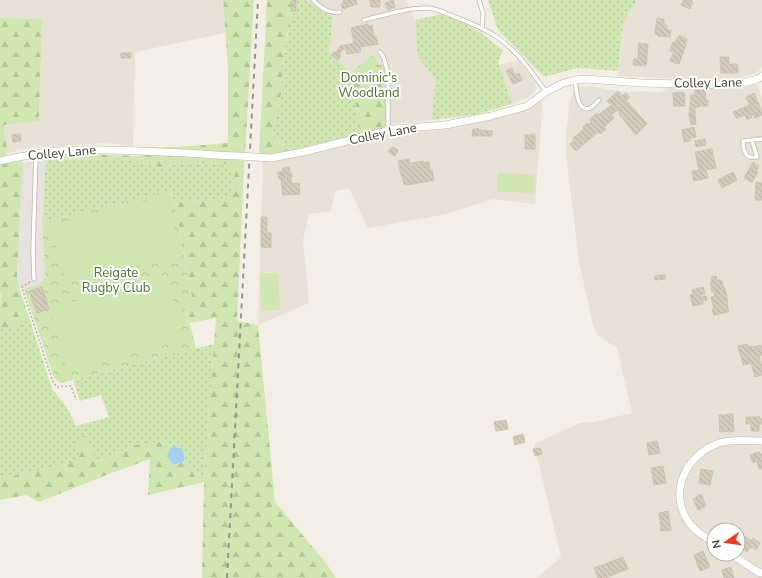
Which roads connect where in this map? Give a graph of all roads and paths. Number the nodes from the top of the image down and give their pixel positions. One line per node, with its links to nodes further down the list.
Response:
1 (313, 0): 3 (lane)
2 (479, 0): 5 (lane)
3 (340, 12)
4 (364, 20): 5 (lane)
5 (482, 28): 9 (lane)
6 (380, 52): 11 (lane)
7 (761, 79): 8 (street, Colley Lane)
8 (575, 80): 9 (street, Colley Lane); 10 (lane)
9 (546, 92): 11 (street, Colley Lane)
10 (599, 100)
11 (388, 131): 14 (street, Colley Lane, bridge)
12 (762, 139): 13 (lane)
13 (752, 141): 13 (lane)
14 (36, 154): 15 (street, Colley Lane); 16 (lane)
15 (0, 161)
16 (34, 279): 17 (path)
17 (76, 400)
18 (762, 442): 19 (street)
19 (706, 537)
20 (743, 562): 21 (street)
21 (762, 573)

